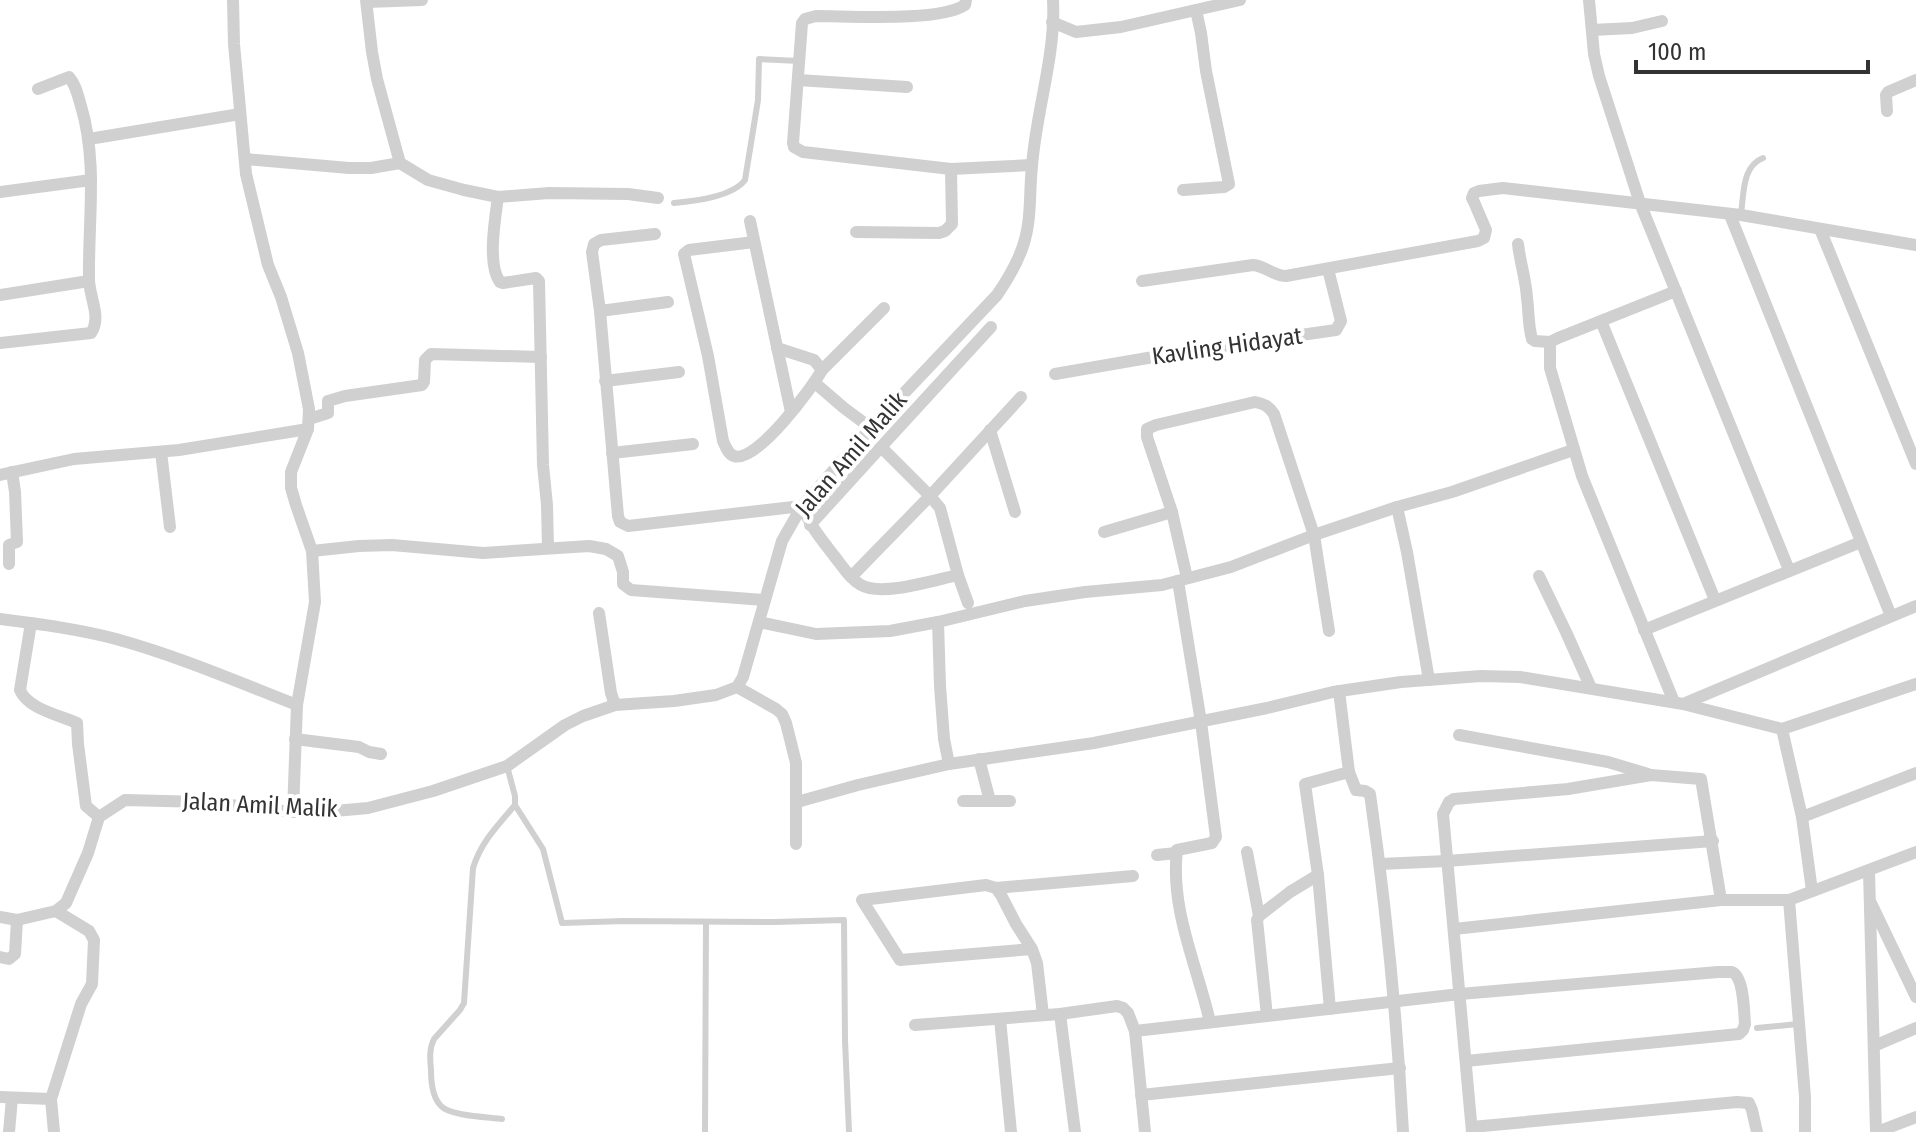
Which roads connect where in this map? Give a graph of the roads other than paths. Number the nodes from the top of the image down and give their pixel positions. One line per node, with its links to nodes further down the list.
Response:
1 (233, 0): 20 (street)
2 (422, 0): 8 (street)
3 (904, 0): 10 (street)
4 (966, 0): 10 (street)
5 (1053, 0): 12 (street, Jalan Amil Malik)
6 (1240, 0): 9 (street)
7 (1589, 0): 13 (street)
8 (366, 1): 24 (street)
9 (1196, 10): 12 (street); 28 (street)
10 (903, 15): 14 (street)
11 (1662, 21): 13 (street)
12 (1052, 22): 25 (street, Jalan Amil Malik)
13 (1592, 30): 33 (street)
14 (799, 61): 15 (street); 32 (lane)
15 (798, 80): 17 (street); 26 (street)
16 (1916, 80): 19 (street)
17 (907, 87)
18 (38, 89): 21 (street)
19 (1887, 111)
20 (240, 114): 21 (street); 23 (street)
21 (89, 139): 27 (street)
22 (1763, 158): 34 (lane)
23 (245, 159): 24 (street); 63 (street)
24 (400, 163): 30 (street)
25 (1032, 165): 26 (street); 64 (street, Jalan Amil Malik)
26 (951, 169): 37 (street)
27 (91, 180): 29 (street); 43 (street)
28 (1183, 190)
29 (0, 192)
30 (498, 197): 31 (street); 55 (street)
31 (658, 198)
32 (674, 203)
33 (1640, 203): 34 (street); 42 (street); 45 (street)
34 (1735, 215): 36 (street); 82 (street)
35 (750, 221): 39 (street)
36 (1820, 229): 41 (street); 71 (street)
37 (856, 232)
38 (655, 234): 49 (street)
39 (754, 242): 54 (street); 62 (street)
40 (1518, 244): 52 (street)
41 (1916, 245)
42 (1328, 269): 44 (street); 58 (street, Kavling Hidayat)
43 (89, 281): 46 (street); 53 (street)
44 (1142, 281)
45 (1676, 291): 50 (street); 86 (street)
46 (0, 295)
47 (668, 302): 49 (street)
48 (884, 308): 56 (street)
49 (600, 311): 59 (street)
50 (1601, 321): 52 (street); 92 (street)
51 (991, 327): 67 (street)
52 (1550, 342): 68 (street)
53 (0, 343)
54 (777, 348): 56 (street); 62 (street)
55 (541, 357): 63 (street); 83 (street)
56 (822, 370): 60 (street)
57 (679, 372): 59 (street)
58 (1055, 374)
59 (605, 381): 70 (street)
60 (815, 383): 62 (street); 64 (street)
61 (1021, 397): 65 (street)
62 (791, 412)
63 (308, 424): 69 (street); 84 (street)
64 (871, 428): 74 (street, Jalan Amil Malik)
65 (990, 430): 73 (street); 76 (street)
66 (693, 444): 70 (street)
67 (881, 447): 73 (street); 78 (street)
68 (1573, 450): 75 (street); 101 (street)
69 (161, 452): 72 (street); 79 (street)
70 (612, 453): 74 (street)
71 (1916, 464)
72 (6, 474): 85 (street)
73 (930, 496): 87 (street); 89 (street)
74 (802, 506): 78 (street); 91 (street, Jalan Amil Malik)
75 (1397, 507): 81 (street); 103 (street)
76 (1015, 512)
77 (1172, 512): 80 (street); 81 (street); 90 (street)
78 (810, 525): 89 (street)
79 (170, 527)
80 (1104, 532)
81 (1314, 535): 90 (street); 102 (street)
82 (1861, 542): 86 (street); 96 (street)
83 (548, 548): 84 (street); 91 (street)
84 (312, 551): 109 (street)
85 (9, 564)
86 (1789, 570): 92 (street)
87 (958, 575): 89 (street); 93 (street)
88 (1539, 576): 106 (street)
89 (851, 577)
90 (1182, 580): 99 (street); 111 (street)
91 (765, 600): 98 (street, Jalan Amil Malik)
92 (1715, 600): 101 (street)
93 (968, 603)
94 (1916, 606): 96 (street)
95 (599, 613): 110 (street)
96 (1891, 616): 108 (street)
97 (0, 619): 100 (street)
98 (759, 622): 99 (street); 105 (street, Jalan Amil Malik)
99 (938, 622): 117 (street)
100 (31, 623): 109 (street); 128 (street)
101 (1644, 630): 108 (street)
102 (1329, 631)
103 (1429, 680): 106 (street); 107 (street)
104 (1916, 684): 112 (street)
105 (737, 687): 110 (street, Jalan Amil Malik); 125 (street)
106 (1591, 688): 108 (street)
107 (1339, 691): 111 (street); 119 (street)
108 (1678, 703): 112 (street)
109 (297, 705): 114 (street)
110 (615, 705): 118 (street, Jalan Amil Malik)
111 (1201, 722): 116 (street); 134 (street)
112 (1782, 729): 129 (street)
113 (1459, 735): 121 (street)
114 (295, 739): 115 (street); 127 (street)
115 (381, 754)
116 (979, 759): 117 (street); 123 (street)
117 (949, 764): 125 (street)
118 (507, 766): 126 (lane); 127 (street, Jalan Amil Malik)
119 (1349, 772): 137 (street); 139 (street)
120 (1916, 773): 129 (street)
121 (1651, 775): 130 (street); 136 (street)
122 (963, 801): 123 (street)
123 (990, 801): 124 (street)
124 (1010, 801)
125 (797, 802): 131 (street)
126 (515, 805): 150 (lane); 175 (lane)
127 (293, 812): 128 (street, Jalan Amil Malik)
128 (99, 817): 146 (street)
129 (1802, 817): 142 (street)
130 (1713, 841): 136 (street); 143 (street)
131 (796, 844)
132 (1247, 852): 147 (street)
133 (1916, 852): 138 (street)
134 (1176, 853): 135 (street); 162 (street)
135 (1157, 855)
136 (1447, 861): 137 (street); 151 (street)
137 (1380, 864): 156 (street)
138 (1869, 871): 142 (street); 145 (street)
139 (1318, 875): 147 (street); 157 (street)
140 (1133, 876): 141 (street)
141 (996, 888): 152 (street); 152 (street)
142 (1812, 891): 144 (street)
143 (1721, 900): 144 (street); 151 (street)
144 (1789, 900): 163 (street)
145 (1870, 900): 155 (street); 168 (street)
146 (56, 911): 149 (street); 173 (street)
147 (1259, 916): 160 (street)
148 (0, 917): 149 (street)
149 (17, 920): 153 (street)
150 (706, 922): 179 (lane); 180 (lane)
151 (1454, 929): 154 (street)
152 (1032, 949): 159 (street)
153 (0, 957)
154 (1460, 994): 156 (street); 169 (street); 169 (street)
155 (1916, 997)
156 (1395, 1002): 157 (street); 170 (street)
157 (1330, 1009): 160 (street)
158 (1060, 1014): 159 (street); 167 (street); 182 (street)
159 (1043, 1015): 161 (street)
160 (1267, 1016): 162 (street)
161 (1000, 1019): 164 (street); 181 (street)
162 (1210, 1022): 167 (street)
163 (1798, 1024): 165 (lane); 186 (street)
164 (915, 1025)
165 (1757, 1028)
166 (1916, 1028): 168 (street)
167 (1135, 1031): 171 (street)
168 (1874, 1046): 187 (street)
169 (1466, 1061): 176 (street)
170 (1400, 1068): 171 (street); 184 (street)
171 (1141, 1095): 183 (street)
172 (6, 1098): 173 (street); 177 (street)
173 (51, 1099): 178 (street)
174 (1916, 1117): 187 (street)
175 (502, 1119)
176 (1472, 1130): 185 (street)
177 (9, 1132)
178 (54, 1132)
179 (705, 1132)
180 (849, 1132)
181 (1011, 1132)
182 (1075, 1132)
183 (1145, 1132)
184 (1402, 1132)
185 (1757, 1132)
186 (1805, 1132)
187 (1876, 1132)

